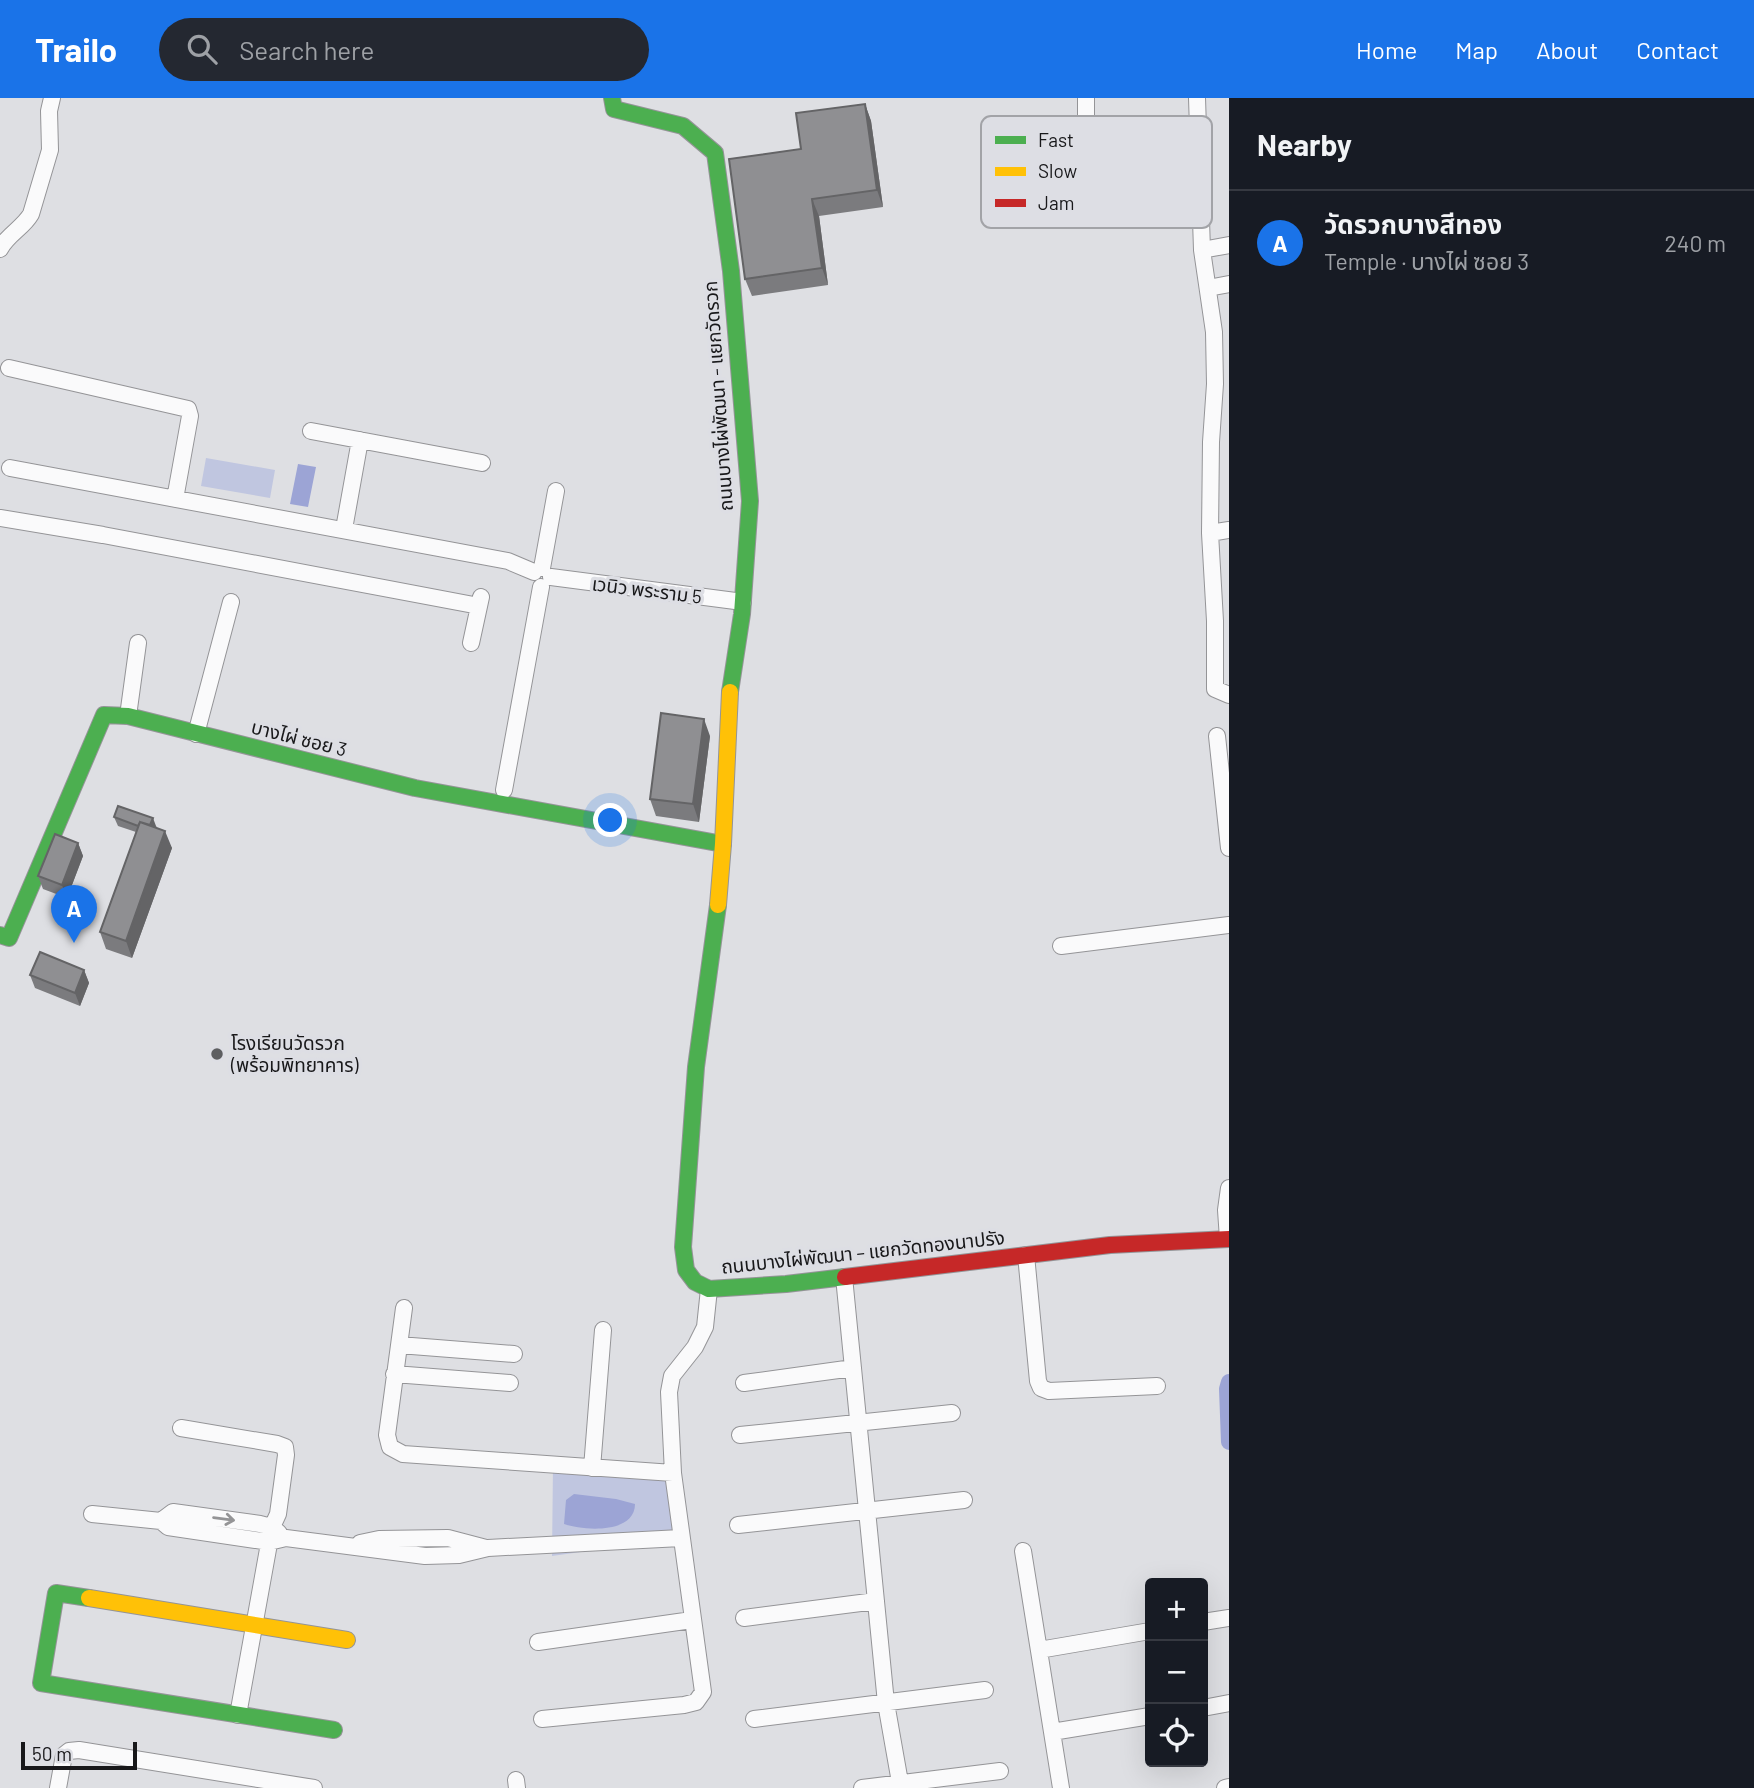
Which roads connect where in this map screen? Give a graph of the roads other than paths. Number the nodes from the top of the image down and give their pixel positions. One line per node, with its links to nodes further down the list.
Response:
1 (52, 98): 9 (street)
2 (612, 98): 27 (street, ถนนบางไผ่พัฒนา - แยกวัดรวก)
3 (1086, 98): 5 (street)
4 (1197, 98): 6 (street)
5 (1086, 116)
6 (1198, 116)
7 (1201, 228): 10 (street)
8 (1229, 244): 10 (street)
9 (0, 249)
10 (1202, 250): 12 (street)
11 (1229, 284): 12 (street)
12 (1208, 288): 14 (street)
13 (9, 368): 20 (street)
14 (1222, 383): 24 (street)
15 (311, 431): 16 (street)
16 (360, 440): 17 (street); 22 (street)
17 (482, 463)
18 (10, 468): 20 (street, เวนิว พระราม 5)
19 (556, 491): 25 (street)
20 (175, 499): 22 (street, เวนิว พระราม 5)
21 (0, 518): 29 (street)
22 (344, 529): 25 (street, เวนิว พระราม 5)
23 (1229, 530): 24 (street)
24 (1210, 533): 30 (street)
25 (542, 576): 27 (street, เวนิว พระราม 5); 34 (street)
26 (232, 602): 32 (street)
27 (743, 602): 35 (street, ถนนบางไผ่พัฒนา - แยกวัดรวก)
28 (138, 643): 31 (street)
29 (471, 643)
30 (1229, 695)
31 (128, 716): 32 (street, บางไผ่ ซอย 3); 38 (street)
32 (196, 734): 35 (street, บางไผ่ ซอย 3)
33 (1217, 736): 36 (street)
34 (504, 790)
35 (723, 844): 44 (street, ถนนบางไผ่พัฒนา – แยกวัดทองนาปรัง)
36 (1229, 848)
37 (1229, 925): 39 (street)
38 (5, 937)
39 (1060, 946)
40 (1229, 1188): 41 (street)
41 (1228, 1239): 42 (street, ถนนบางไผ่พัฒนา – แยกวัดทองนาปรัง)
42 (1026, 1255): 43 (street, ถนนบางไผ่พัฒนา – แยกวัดทองนาปรัง); 53 (street)
43 (844, 1277): 44 (street, ถนนบางไผ่พัฒนา – แยกวัดทองนาปรัง); 49 (street)
44 (709, 1289): 59 (street)
45 (404, 1308): 47 (street)
46 (603, 1330): 58 (street)
47 (399, 1345): 48 (street); 50 (street)
48 (514, 1354)
49 (853, 1368): 52 (street); 55 (street)
50 (394, 1374): 51 (street); 58 (street)
51 (510, 1383)
52 (744, 1383)
53 (1157, 1386)
54 (952, 1413): 55 (street)
55 (858, 1423): 57 (street); 61 (street)
56 (181, 1428): 64 (street)
57 (740, 1435)
58 (592, 1468): 59 (street)
59 (673, 1474): 65 (street)
60 (964, 1500): 61 (street)
61 (867, 1511): 63 (street); 67 (street)
62 (92, 1514): 64 (street)
63 (738, 1525)
64 (270, 1535): 65 (street); 72 (street)
65 (681, 1538): 70 (street)
66 (1023, 1551): 76 (street)
67 (876, 1601): 68 (street); 78 (street)
68 (744, 1618)
69 (1229, 1618): 71 (street)
70 (692, 1620): 75 (street); 83 (street)
71 (1208, 1621)
72 (253, 1624): 74 (street); 81 (street); 81 (street)
73 (1145, 1632): 76 (street)
74 (347, 1640)
75 (538, 1642)
76 (1039, 1650): 86 (street)
77 (985, 1690): 78 (street)
78 (886, 1703): 84 (street); 89 (street)
79 (1229, 1703): 80 (street)
80 (1208, 1707)
81 (238, 1716): 85 (street)
82 (1145, 1717): 86 (street)
83 (542, 1719)
84 (754, 1719)
85 (334, 1730)
86 (1052, 1732): 93 (street)
87 (1000, 1770): 89 (street)
88 (216, 1781): 90 (street); 91 (street)
89 (900, 1786): 92 (street)
90 (58, 1788)
91 (314, 1788)
92 (862, 1788)
93 (1061, 1788)

